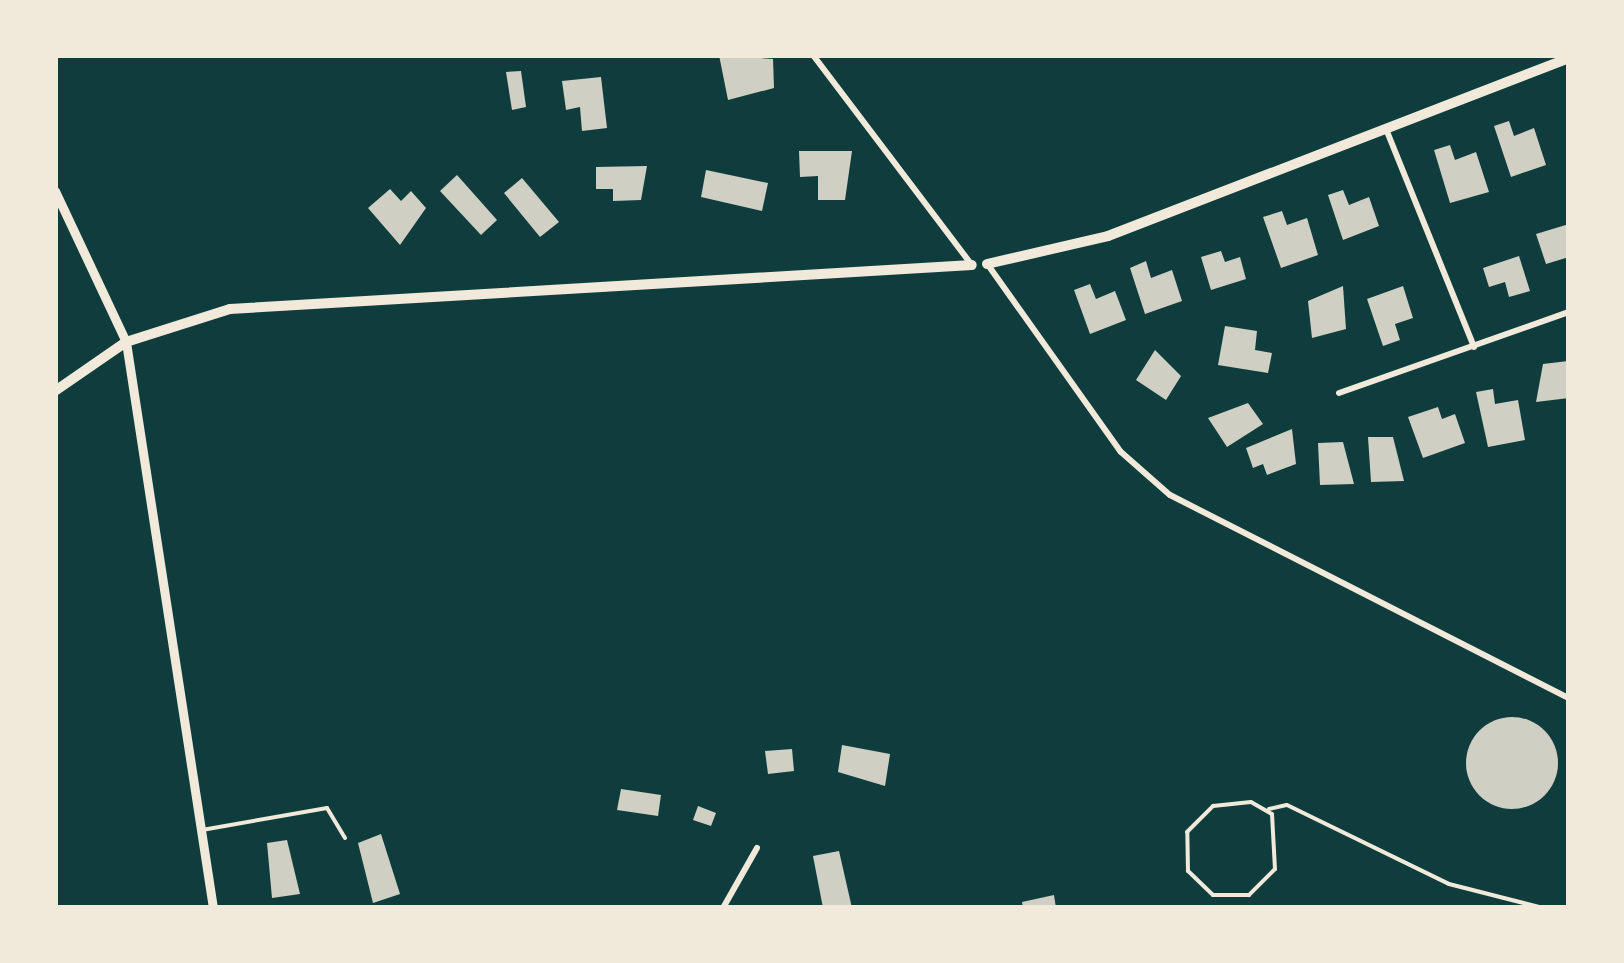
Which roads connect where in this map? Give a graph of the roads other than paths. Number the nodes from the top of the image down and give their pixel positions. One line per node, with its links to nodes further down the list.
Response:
1 (813, 55): 6 (street)
2 (1569, 58): 3 (main road)
3 (1386, 129): 5 (main road); 9 (street)
4 (55, 191): 8 (street)
5 (987, 264): 6 (street); 12 (street)
6 (972, 266): 8 (main road)
7 (1569, 312): 9 (street)
8 (126, 342): 10 (main road); 14 (street)
9 (1474, 347): 11 (street)
10 (55, 391)
11 (1339, 393)
12 (1569, 698)
13 (1269, 809): 13 (lane); 19 (lane)
14 (202, 830): 15 (lane); 17 (street)
15 (345, 838)
16 (757, 848): 18 (street)
17 (213, 908)
18 (723, 908)
19 (1543, 908)

